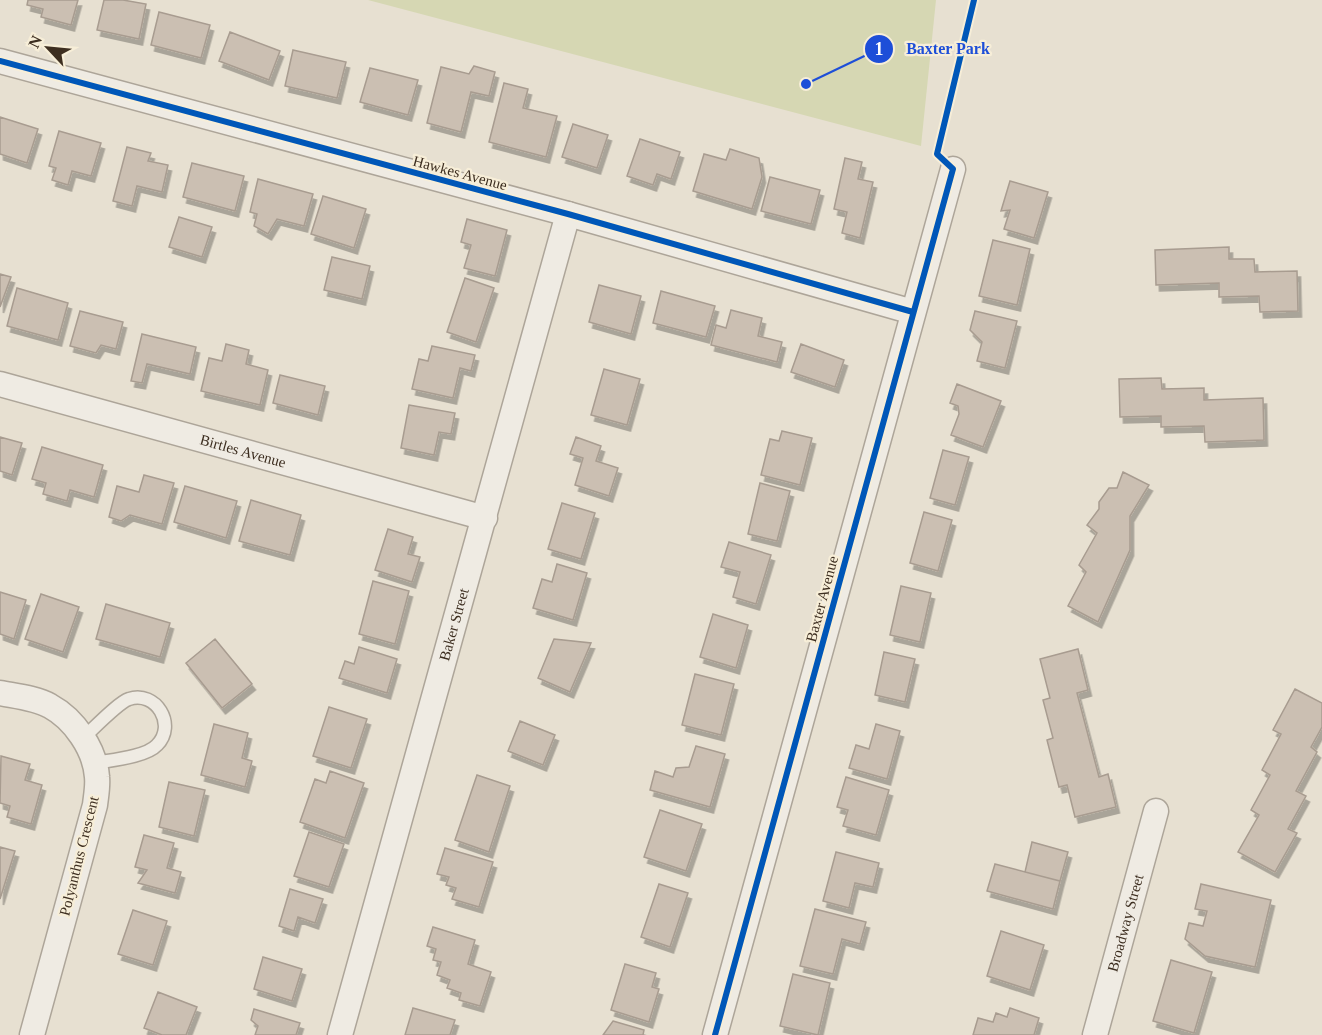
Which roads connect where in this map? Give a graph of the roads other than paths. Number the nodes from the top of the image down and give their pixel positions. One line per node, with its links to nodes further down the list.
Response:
1 (0, 61): 3 (street, Hawkes Avenue)
2 (953, 169): 4 (street, Baxter Avenue)
3 (568, 214): 4 (street, Hawkes Avenue); 6 (street, Baker Street)
4 (913, 312): 13 (street, Baxter Avenue)
5 (0, 384): 6 (street, Birtles Avenue)
6 (486, 518): 12 (street, Baker Street)
7 (0, 693): 8 (street, Polyanthus Crescent)
8 (83, 738): 9 (street, Polyanthus Crescent); 9 (lane)
9 (95, 763): 11 (street, Polyanthus Crescent)
10 (1156, 811): 14 (street, Broadway Street)
11 (32, 1035)
12 (340, 1035)
13 (715, 1035)
14 (1095, 1035)

